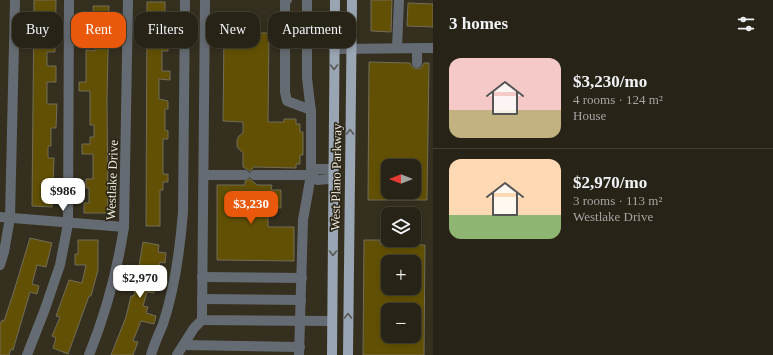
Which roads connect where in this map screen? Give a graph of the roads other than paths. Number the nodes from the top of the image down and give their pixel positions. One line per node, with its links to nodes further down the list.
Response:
1 (15, 0): 22 (street)
2 (69, 0): 23 (street)
3 (128, 0): 24 (street, Westlake Drive)
4 (185, 0): 37 (street)
5 (205, 0): 20 (street)
6 (287, 0): 17 (street)
7 (307, 0): 17 (street)
8 (334, 0): 14 (main road, West Plano Parkway)
9 (352, 0): 15 (main road, West Plano Parkway)
10 (399, 0): 11 (street)
11 (398, 48): 12 (street); 15 (street)
12 (417, 48): 13 (street); 16 (street)
13 (433, 48)
14 (334, 49): 15 (street); 19 (main road, West Plano Parkway, one-way to 19)
15 (351, 49): 18 (main road, West Plano Parkway, one-way to 15)
16 (417, 63)
17 (311, 110): 21 (street)
18 (349, 171): 19 (main road); 40 (main road, West Plano Parkway, one-way to 18)
19 (333, 174): 21 (street); 32 (main road, West Plano Parkway, one-way to 32)
20 (204, 175): 21 (street); 26 (street)
21 (311, 175): 27 (street)
22 (5, 218): 23 (street); 25 (street)
23 (68, 224): 24 (street); 35 (street)
24 (124, 227): 36 (street, Westlake Drive)
25 (0, 265)
26 (202, 277): 27 (street); 28 (street)
27 (302, 278): 29 (street)
28 (202, 298): 29 (street); 30 (street)
29 (301, 300): 31 (street)
30 (202, 320): 31 (street); 33 (street)
31 (300, 320): 32 (street); 34 (street)
32 (332, 321): 39 (main road, West Plano Parkway)
33 (184, 345): 34 (street); 38 (street)
34 (300, 351)
35 (27, 355)
36 (89, 355)
37 (151, 355)
38 (177, 355)
39 (332, 355)
40 (348, 355)

